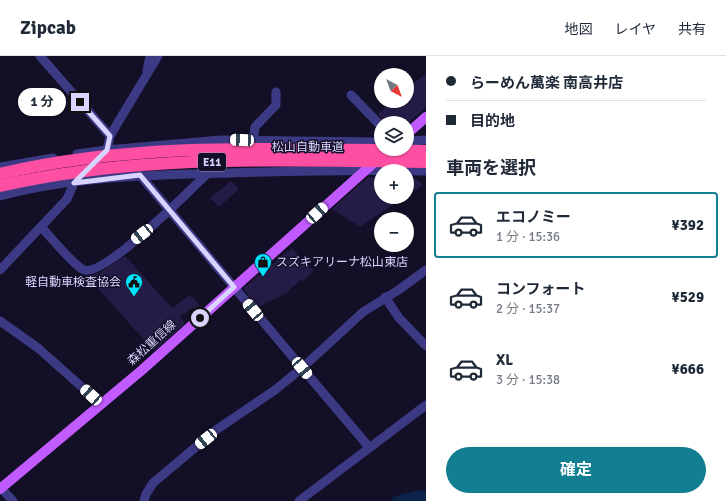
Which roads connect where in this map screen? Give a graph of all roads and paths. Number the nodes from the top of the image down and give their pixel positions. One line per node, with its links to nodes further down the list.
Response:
1 (40, 56): 10 (street)
2 (150, 56): 4 (street)
3 (158, 56): 4 (street)
4 (146, 74): 10 (street)
5 (276, 92): 12 (street)
6 (351, 96): 8 (street)
7 (426, 117): 9 (main road)
8 (374, 119)
9 (414, 128)
10 (110, 136): 15 (street)
11 (426, 140): 13 (street)
12 (253, 141): 14 (street); 15 (street)
13 (414, 141)
14 (374, 142)
15 (107, 150): 19 (street); 25 (street)
16 (426, 151): 23 (highway, 松山自動車道 / E11, bridge)
17 (381, 156): 20 (main road, 森松重信線)
18 (426, 162): 26 (highway, 松山自動車道 / E11, bridge)
19 (0, 167)
20 (364, 170): 21 (street); 22 (street); 32 (main road, 森松重信線)
21 (426, 171)
22 (208, 173): 24 (street); 28 (street)
23 (0, 174)
24 (140, 175): 25 (street); 28 (street)
25 (74, 183): 27 (street); 29 (street)
26 (0, 186)
27 (0, 196)
28 (169, 210): 29 (street); 32 (street)
29 (41, 227): 30 (street)
30 (0, 270)
31 (426, 270): 33 (street)
32 (234, 287): 36 (street); 37 (main road, 森松重信線)
33 (385, 297): 35 (street); 36 (street)
34 (0, 321): 37 (street)
35 (426, 346)
36 (302, 368): 39 (street); 42 (street)
37 (101, 404): 40 (main road, 森松重信線)
38 (426, 405): 39 (street)
39 (369, 447): 43 (street)
40 (0, 488): 41 (street)
41 (13, 501)
42 (144, 501)
43 (299, 501)

